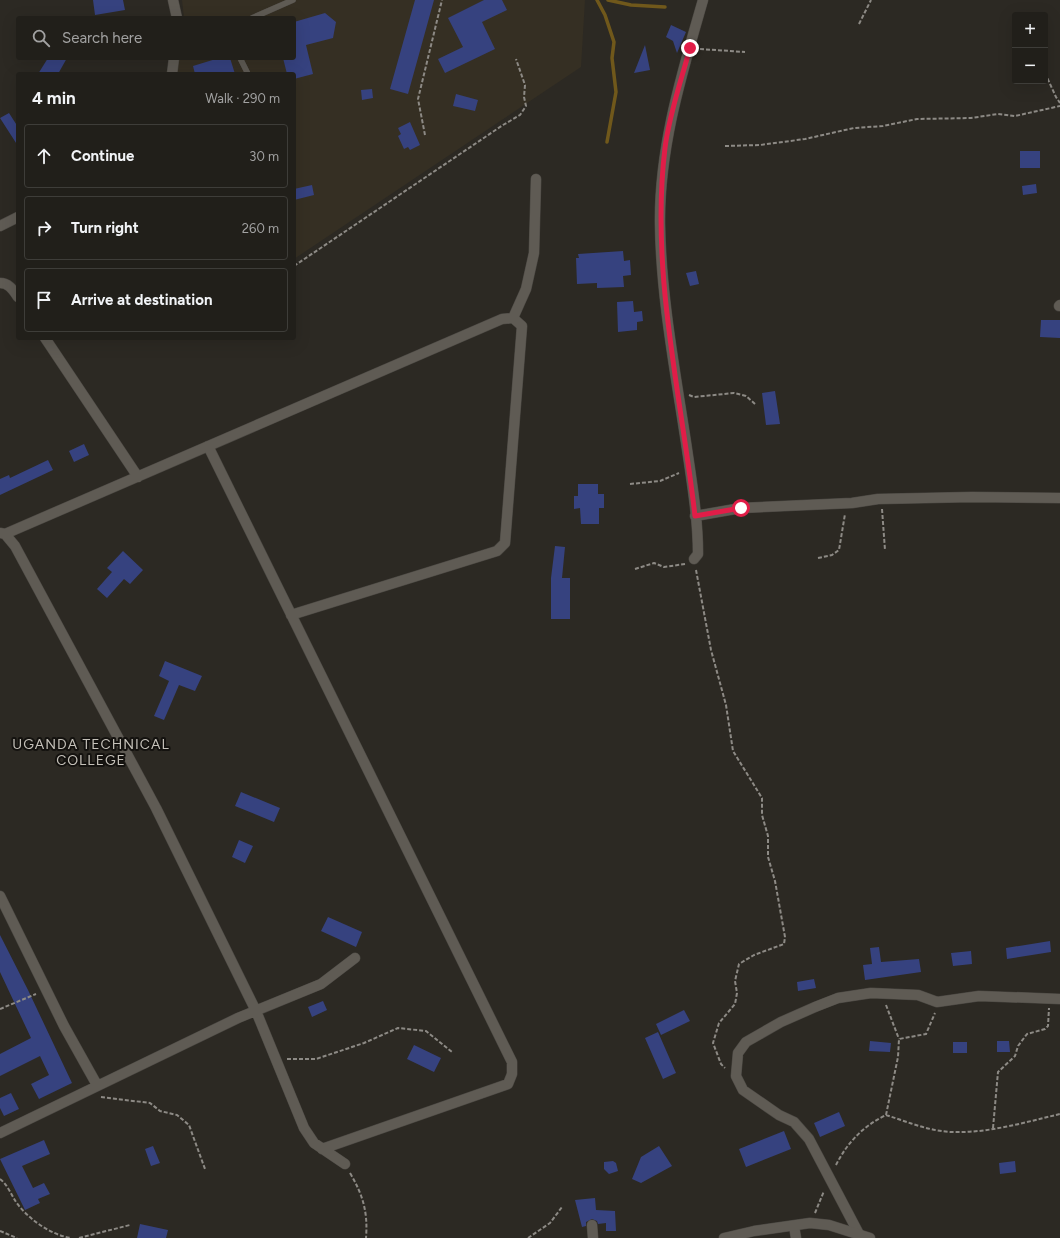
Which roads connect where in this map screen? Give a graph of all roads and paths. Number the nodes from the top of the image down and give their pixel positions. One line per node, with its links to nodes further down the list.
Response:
1 (173, 0): 6 (street)
2 (293, 0): 7 (lane)
3 (442, 0): 19 (path)
4 (704, 0): 9 (street)
5 (871, 0): 8 (path)
6 (177, 16)
7 (257, 16)
8 (859, 24)
9 (690, 48): 10 (path); 29 (street)
10 (745, 52)
11 (174, 60): 14 (street)
12 (241, 60): 15 (lane)
13 (516, 60): 24 (path)
14 (172, 72)
15 (247, 72)
16 (1048, 80): 17 (path)
17 (1060, 103)
18 (1060, 106): 20 (path)
19 (425, 135)
20 (725, 146)
21 (536, 179): 27 (street)
22 (16, 218): 23 (street)
23 (0, 226)
24 (296, 265)
25 (0, 283): 26 (street)
26 (16, 294)
27 (513, 318): 31 (street); 44 (street)
28 (46, 340): 33 (street)
29 (678, 391): 30 (path); 32 (street)
30 (755, 404)
31 (208, 446): 33 (street); 44 (street)
32 (690, 468): 34 (path); 38 (street)
33 (138, 477): 39 (street)
34 (630, 484)
35 (1060, 498): 36 (street)
36 (878, 499): 37 (street); 40 (path)
37 (852, 503): 38 (street); 41 (path)
38 (695, 516): 42 (street)
39 (2, 534): 53 (street)
40 (885, 550)
41 (818, 558)
42 (694, 559): 43 (path); 56 (path)
43 (635, 568)
44 (291, 615): 64 (street)
45 (0, 896): 47 (street)
46 (355, 958): 53 (street)
47 (46, 990): 52 (path); 58 (street)
48 (882, 994): 51 (street); 54 (path); 67 (street)
49 (1048, 999): 50 (street); 51 (street); 62 (path)
50 (1060, 999)
51 (937, 1002): 54 (path)
52 (0, 1009)
53 (256, 1010): 57 (street); 58 (street)
54 (899, 1039): 61 (path)
55 (452, 1052): 57 (path)
56 (716, 1056)
57 (276, 1059): 64 (street)
58 (97, 1085): 59 (street)
59 (85, 1090): 63 (street); 66 (path)
60 (1060, 1114): 62 (path)
61 (886, 1115): 62 (path); 67 (path)
62 (993, 1129)
63 (0, 1133)
64 (322, 1149): 65 (street)
65 (344, 1164): 79 (path)
66 (205, 1169)
67 (829, 1177): 70 (path); 75 (street)
68 (0, 1179): 77 (path)
69 (562, 1207): 80 (path)
70 (810, 1223): 73 (street); 75 (street)
71 (130, 1225): 78 (path)
72 (592, 1225): 81 (street)
73 (794, 1226): 82 (street); 83 (street)
74 (0, 1231): 76 (path)
75 (858, 1234): 84 (street)
76 (17, 1238)
77 (71, 1238)
78 (79, 1238)
79 (366, 1238)
80 (528, 1238)
81 (594, 1238)
82 (724, 1238)
83 (796, 1238)
84 (870, 1238)

